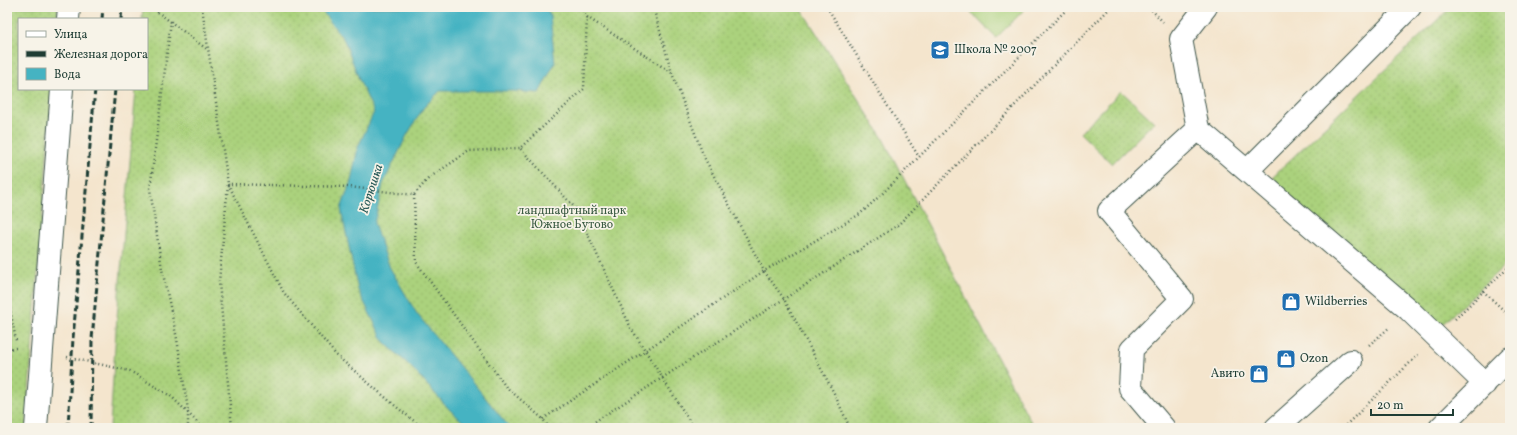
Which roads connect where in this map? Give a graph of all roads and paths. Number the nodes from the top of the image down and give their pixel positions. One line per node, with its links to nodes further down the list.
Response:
1 (69, 7): 12 (street)
2 (151, 7): 13 (path)
3 (202, 7): 14 (path)
4 (581, 7): 11 (path)
5 (653, 7): 15 (path)
6 (827, 7): 19 (path)
7 (1069, 7): 19 (path)
8 (1111, 7): 25 (path)
9 (1206, 7): 17 (street)
10 (1410, 7): 20 (street)
11 (587, 17): 15 (path); 18 (path)
12 (68, 18)
13 (171, 21): 14 (path); 36 (path)
14 (209, 50): 21 (path)
15 (672, 73): 23 (path)
16 (62, 90): 31 (street)
17 (1198, 129): 20 (street); 47 (street)
18 (520, 148): 22 (path); 30 (path)
19 (919, 157): 23 (path)
20 (1248, 171): 26 (street)
21 (228, 184): 22 (path); 41 (path); 42 (path)
22 (414, 195): 37 (path)
23 (764, 271): 25 (path); 30 (path)
24 (1483, 291): 27 (path)
25 (784, 299): 34 (path); 46 (path)
26 (1409, 310): 33 (path); 35 (street)
27 (1510, 316)
28 (17, 348): 29 (path)
29 (7, 349)
30 (646, 350): 34 (path); 37 (path)
31 (42, 352): 36 (path); 38 (street)
32 (1510, 358): 35 (street)
33 (1351, 362): 48 (street)
34 (662, 377): 44 (path); 45 (path)
35 (1485, 384): 49 (street)
36 (188, 413): 39 (path); 40 (path)
37 (543, 419): 43 (path)
38 (36, 428)
39 (188, 428)
40 (203, 428)
41 (232, 428)
42 (423, 428)
43 (549, 428)
44 (585, 428)
45 (694, 428)
46 (850, 428)
47 (1164, 428)
48 (1276, 428)
49 (1440, 428)

